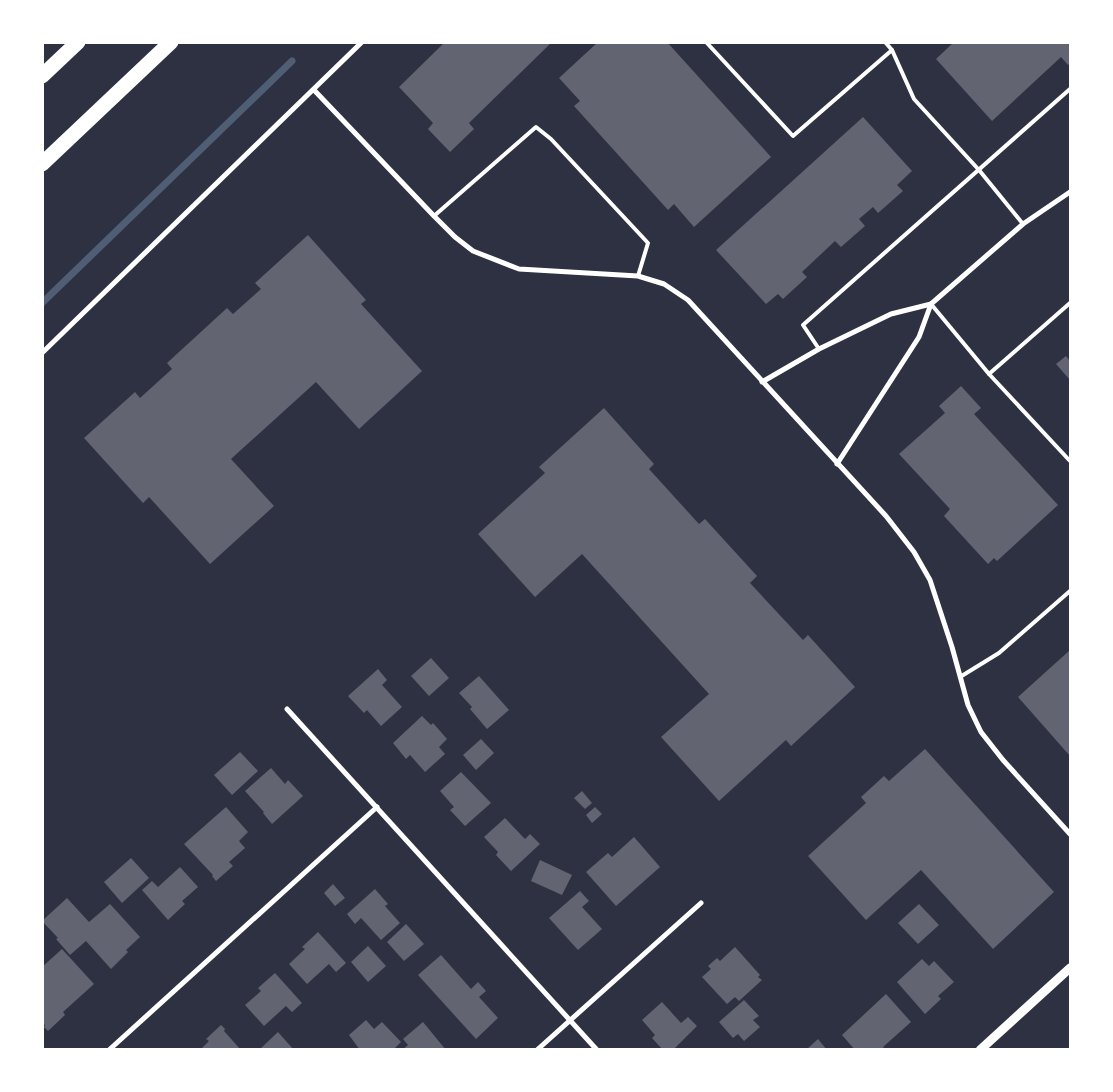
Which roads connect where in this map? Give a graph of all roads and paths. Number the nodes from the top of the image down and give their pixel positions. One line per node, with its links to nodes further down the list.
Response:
1 (78, 42): 7 (highway)
2 (171, 42): 10 (highway)
3 (362, 42): 9 (street)
4 (706, 42): 6 (lane)
5 (885, 42): 6 (lane)
6 (892, 50): 11 (lane)
7 (42, 76)
8 (1070, 89): 11 (lane)
9 (314, 90): 13 (street); 19 (street)
10 (42, 164)
11 (979, 170): 14 (lane); 18 (lane)
12 (1070, 192): 14 (street)
13 (434, 216): 15 (street); 15 (lane)
14 (1023, 224): 17 (street)
15 (638, 276): 21 (street)
16 (1070, 303): 20 (lane)
17 (932, 304): 18 (street); 20 (lane); 23 (street)
18 (819, 349): 21 (street)
19 (42, 353)
20 (989, 374): 22 (lane)
21 (762, 382): 23 (street)
22 (1070, 461)
23 (837, 464): 25 (street)
24 (1070, 591): 25 (lane)
25 (960, 677): 28 (street)
26 (286, 709): 27 (street)
27 (377, 807): 31 (street); 32 (street)
28 (1070, 834)
29 (701, 903): 31 (street)
30 (1070, 968): 35 (street)
31 (570, 1020): 33 (street); 34 (street)
32 (109, 1050)
33 (537, 1050)
34 (596, 1050)
35 (980, 1050)

